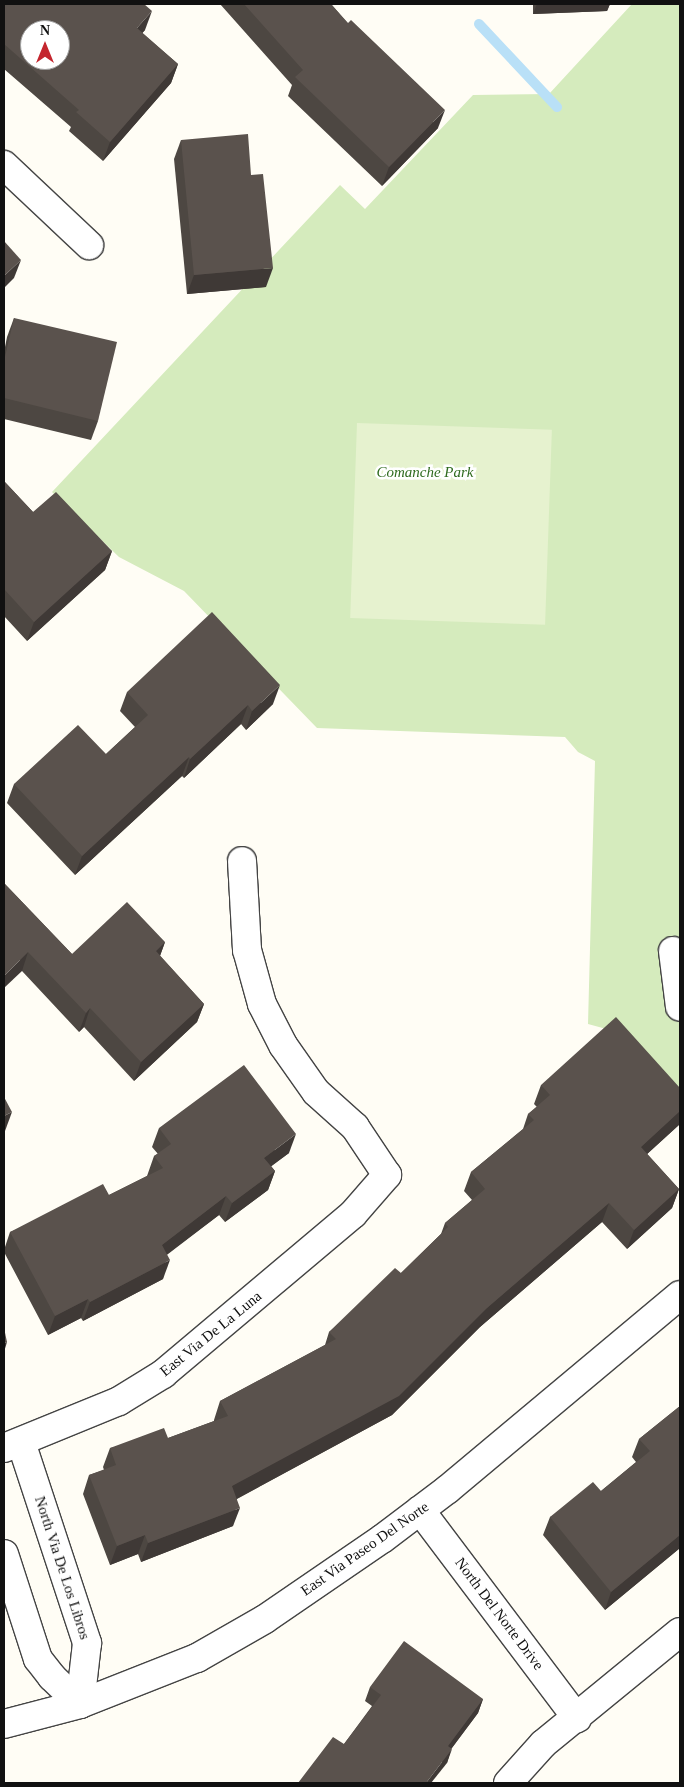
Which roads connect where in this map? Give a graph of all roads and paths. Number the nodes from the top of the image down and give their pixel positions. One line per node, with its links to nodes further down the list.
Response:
1 (4, 165): 2 (street)
2 (90, 246)
3 (242, 861): 7 (street, East Via De La Luna)
4 (672, 951): 5 (street)
5 (680, 1007)
6 (680, 1295): 8 (street, East Via Paseo Del Norte)
7 (12, 1445): 11 (street, North Via De Los Libros)
8 (420, 1510): 11 (street, East Via Paseo Del Norte); 12 (street, North Del Norte Drive)
9 (4, 1554): 11 (street)
10 (680, 1632): 12 (street)
11 (80, 1704): 13 (street, East Via Paseo Del Norte)
12 (577, 1718): 14 (street)
13 (4, 1724)
14 (508, 1783)

